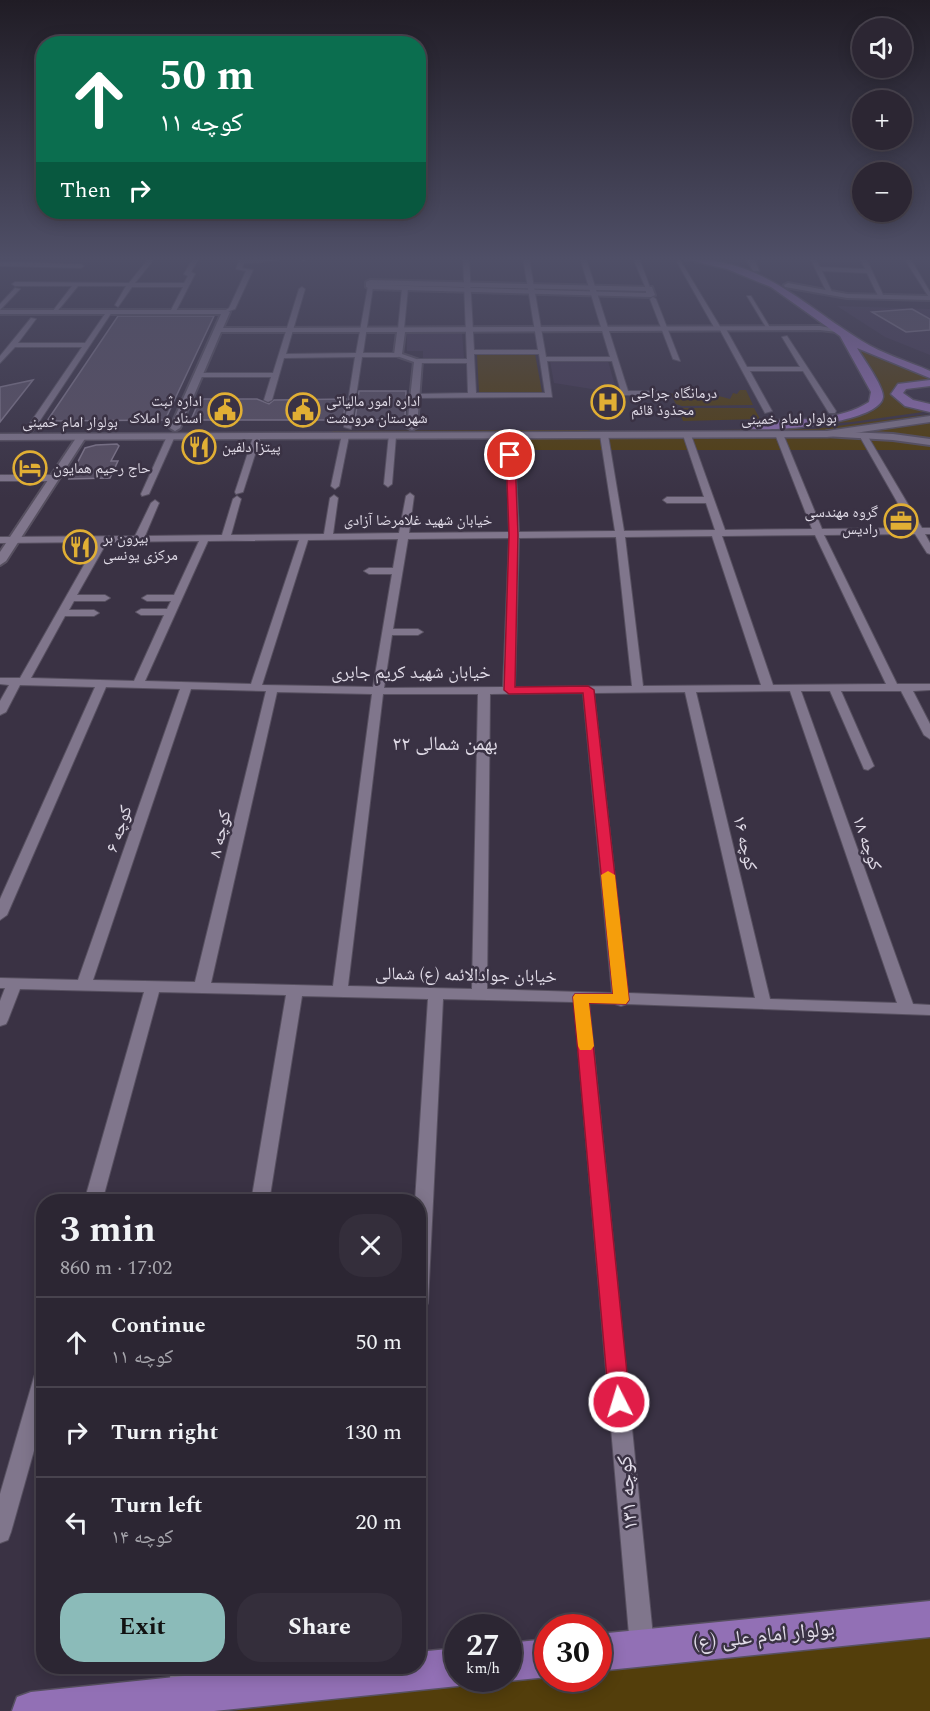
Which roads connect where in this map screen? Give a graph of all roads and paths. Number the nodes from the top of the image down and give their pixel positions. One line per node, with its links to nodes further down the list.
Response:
1 (785, 337): 32 (street)
2 (18, 338): 16 (street)
3 (92, 338): 17 (street)
4 (215, 338): 33 (street)
5 (287, 338): 21 (street)
6 (362, 338): 22 (street)
7 (400, 338): 23 (street)
8 (470, 338): 19 (street)
9 (539, 338): 20 (street)
10 (607, 338): 24 (street)
11 (669, 338): 25 (street)
12 (726, 338): 31 (street)
13 (844, 338): 45 (main road)
14 (850, 338): 35 (main road)
15 (869, 338): 18 (main road)
16 (12, 345): 17 (street); 26 (street)
17 (87, 345): 48 (street)
18 (890, 350): 29 (main road); 30 (main road)
19 (471, 352): 20 (street); 28 (street)
20 (542, 355): 24 (street); 38 (street)
21 (282, 356): 22 (street); 34 (street)
22 (359, 356): 23 (street); 49 (street)
23 (398, 356): 27 (street)
24 (614, 359): 37 (street)
25 (677, 359)
26 (0, 361)
27 (418, 361): 28 (street); 39 (street)
28 (471, 361): 38 (street)
29 (930, 362)
30 (930, 368)
31 (745, 369): 32 (street); 42 (street)
32 (805, 369): 43 (street)
33 (198, 375): 34 (street); 52 (street)
34 (276, 375): 40 (street)
35 (930, 375)
36 (930, 383): 41 (main road)
37 (657, 393)
38 (472, 395): 39 (street)
39 (415, 396): 46 (street)
40 (268, 399)
41 (930, 410): 45 (main road, بولوار امام خمینی)
42 (768, 411)
43 (832, 411)
44 (930, 418): 55 (main road, بولوار امام خمینی)
45 (752, 425): 51 (main road, بولوار امام خمینی)
46 (412, 427): 49 (main road, بولوار امام خمینی); 50 (main road, بولوار امام خمینی)
47 (0, 429): 48 (main road, بولوار امام خمینی)
48 (30, 429): 52 (main road, بولوار امام خمینی)
49 (347, 431): 53 (main road, بولوار امام خمینی); 60 (main road, بولوار امام خمینی); 67 (street)
50 (436, 431): 51 (main road, بولوار امام خمینی); 56 (main road, بولوار امام خمینی); 60 (main road, بولوار امام خمینی)
51 (602, 431): 56 (main road, بولوار امام خمینی); 57 (main road, بولوار امام خمینی); 77 (street)
52 (173, 432): 53 (main road, بولوار امام خمینی); 59 (main road, بولوار امام خمینی); 62 (main road, بولوار امام خمینی); 68 (street)
53 (317, 432): 59 (main road, بولوار امام خمینی)
54 (779, 434): 55 (main road, بولوار امام خمینی); 57 (main road, بولوار امام خمینی); 75 (street)
55 (826, 434): 58 (street)
56 (510, 435): 78 (street)
57 (687, 435): 72 (street)
58 (863, 435): 63 (street); 74 (street)
59 (257, 436): 83 (street)
60 (392, 436): 66 (street)
61 (0, 437): 62 (main road, بولوار امام خمینی)
62 (81, 437): 65 (street)
63 (930, 442)
64 (0, 478): 65 (street)
65 (53, 478): 86 (street)
66 (388, 484)
67 (336, 486)
68 (145, 494)
69 (410, 496): 81 (street)
70 (334, 498): 80 (street)
71 (667, 500): 72 (street)
72 (709, 500): 76 (street)
73 (154, 503): 85 (street)
74 (925, 531): 75 (street, خیابان شهید غلامرضا آزادی); 88 (street)
75 (818, 532): 76 (street, خیابان شهید غلامرضا آزادی); 107 (street)
76 (719, 533): 77 (street, خیابان شهید غلامرضا آزادی); 111 (street)
77 (620, 534): 78 (street, خیابان شهید غلامرضا آزادی); 114 (street)
78 (514, 535): 81 (street, خیابان شهید غلامرضا آزادی); 116 (street)
79 (305, 536): 80 (street, خیابان شهید غلامرضا آزادی); 83 (street, خیابان شهید غلامرضا آزادی); 109 (street)
80 (328, 536): 81 (street, خیابان شهید غلامرضا آزادی)
81 (405, 536): 91 (street)
82 (205, 537): 83 (street, خیابان شهید غلامرضا آزادی); 85 (street, خیابان شهید غلامرضا آزادی); 95 (street)
83 (226, 537)
84 (104, 538): 85 (street, خیابان شهید غلامرضا آزادی); 86 (street, خیابان شهید غلامرضا آزادی); 92 (street)
85 (139, 538)
86 (14, 539): 87 (street, خیابان شهید غلامرضا آزادی); 89 (street)
87 (0, 540)
88 (930, 551)
89 (0, 561)
90 (369, 571): 91 (street)
91 (398, 571): 100 (street)
92 (70, 598): 93 (street); 98 (street)
93 (105, 598)
94 (147, 598): 95 (street)
95 (177, 598): 97 (street)
96 (141, 612): 97 (street)
97 (171, 612): 105 (street)
98 (62, 613): 99 (street); 103 (street)
99 (94, 613)
100 (389, 632): 101 (street); 118 (street)
101 (418, 632)
102 (0, 681): 103 (street, خیابان شهید کریم جابری)
103 (20, 682): 104 (street, خیابان شهید کریم جابری); 120 (street)
104 (102, 684): 105 (street, خیابان شهید کریم جابری); 123 (street)
105 (138, 685): 106 (street, خیابان شهید کریم جابری)
106 (187, 686): 109 (street, خیابان شهید کریم جابری); 125 (street, کوچه ۶)
107 (899, 687): 108 (street, خیابان شهید کریم جابری); 113 (street, خیابان شهید کریم جابری); 121 (street)
108 (930, 687)
109 (255, 688): 110 (street, خیابان شهید کریم جابری)
110 (272, 688): 118 (street, خیابان شهید کریم جابری); 127 (street, کوچه ۸)
111 (768, 688): 112 (street, خیابان شهید کریم جابری); 115 (street, خیابان شهید کریم جابری)
112 (794, 688): 113 (street, خیابان شهید کریم جابری); 135 (street, کوچه ۱۸)
113 (834, 688): 122 (street)
114 (638, 689): 115 (street, خیابان شهید کریم جابری); 117 (street, خیابان شهید کریم جابری)
115 (690, 689): 134 (street, کوچه ۱۶)
116 (509, 690): 117 (street, خیابان شهید کریم جابری); 119 (street, خیابان شهید کریم جابری)
117 (588, 690): 133 (street)
118 (378, 691): 119 (street, خیابان شهید کریم جابری); 129 (street)
119 (484, 691): 131 (street)
120 (0, 712)
121 (930, 735)
122 (868, 766)
123 (0, 915)
124 (8, 983): 125 (street, خیابان جوادالائمه (ع) شمالی); 137 (street)
125 (84, 984): 126 (street, خیابان جوادالائمه (ع) شمالی)
126 (153, 986): 127 (street, خیابان جوادالائمه (ع) شمالی); 138 (street)
127 (202, 987): 128 (street, خیابان جوادالائمه (ع) شمالی)
128 (295, 990): 129 (street, خیابان جوادالائمه (ع) شمالی); 139 (street)
129 (340, 992): 130 (street, خیابان جوادالائمه (ع) شمالی)
130 (436, 995): 131 (street, خیابان جوادالائمه (ع) شمالی); 140 (street)
131 (479, 996): 132 (street, خیابان جوادالائمه (ع) شمالی)
132 (581, 997): 133 (street, خیابان جوادالائمه (ع) شمالی); 144 (street, کوچه ۱۳۱)
133 (621, 1000): 134 (street, خیابان جوادالائمه (ع) شمالی)
134 (764, 1005): 135 (street, خیابان جوادالائمه (ع) شمالی)
135 (907, 1010): 136 (street, خیابان جوادالائمه (ع) شمالی)
136 (930, 1010)
137 (0, 1020)
138 (95, 1194)
139 (261, 1194)
140 (424, 1194)
141 (36, 1405): 142 (street)
142 (0, 1532)
143 (930, 1619): 144 (main road, بولوار امام علی (ع))
144 (642, 1648): 145 (main road, بولوار امام علی (ع))
145 (612, 1651)
146 (444, 1668): 147 (main road)
147 (426, 1669)
148 (319, 1674): 149 (main road)
149 (181, 1681): 150 (main road)
150 (30, 1711)

